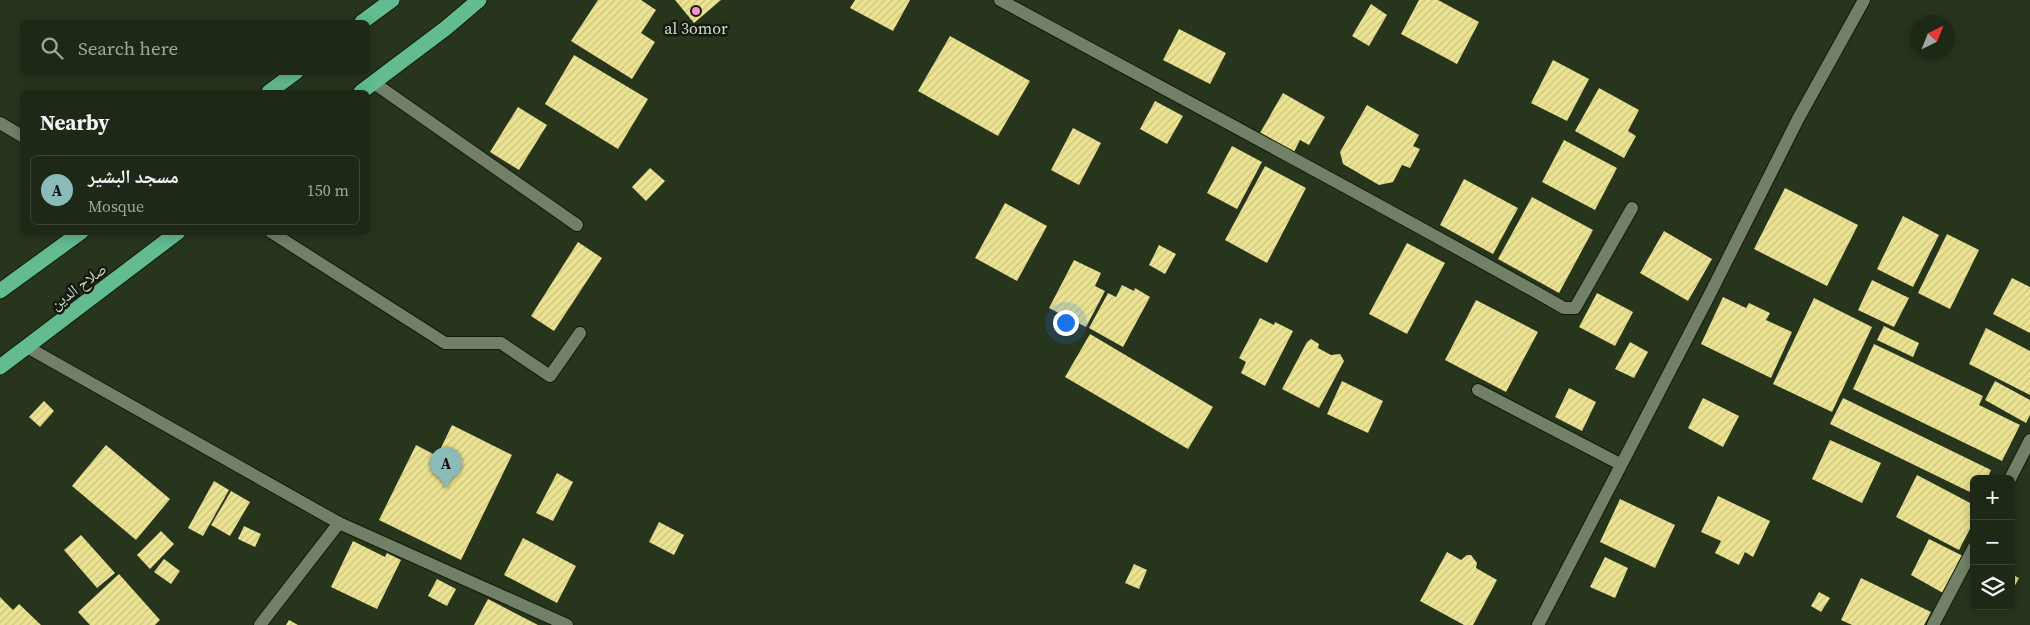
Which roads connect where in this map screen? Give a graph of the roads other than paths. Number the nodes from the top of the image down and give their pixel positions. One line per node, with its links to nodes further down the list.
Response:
1 (392, 0): 5 (highway)
2 (479, 0): 7 (highway)
3 (1000, 0): 12 (street)
4 (1864, 0): 23 (street)
5 (365, 20)
6 (292, 75): 8 (highway)
7 (374, 83): 9 (highway); 13 (street)
8 (272, 90)
9 (364, 90)
10 (0, 123): 11 (street)
11 (20, 135)
12 (1632, 208)
13 (577, 225)
14 (77, 235): 17 (highway)
15 (174, 235): 19 (highway, صلاح الدين)
16 (276, 235): 18 (street)
17 (0, 291)
18 (580, 333)
19 (27, 347): 20 (highway, صلاح الدين); 25 (street)
20 (0, 367)
21 (1478, 390): 23 (street)
22 (2030, 440): 24 (street)
23 (1620, 464): 29 (street)
24 (2012, 475)
25 (339, 523): 27 (street); 28 (street)
26 (1970, 555): 30 (street)
27 (260, 625)
28 (567, 625)
29 (1538, 625)
30 (1933, 625)

